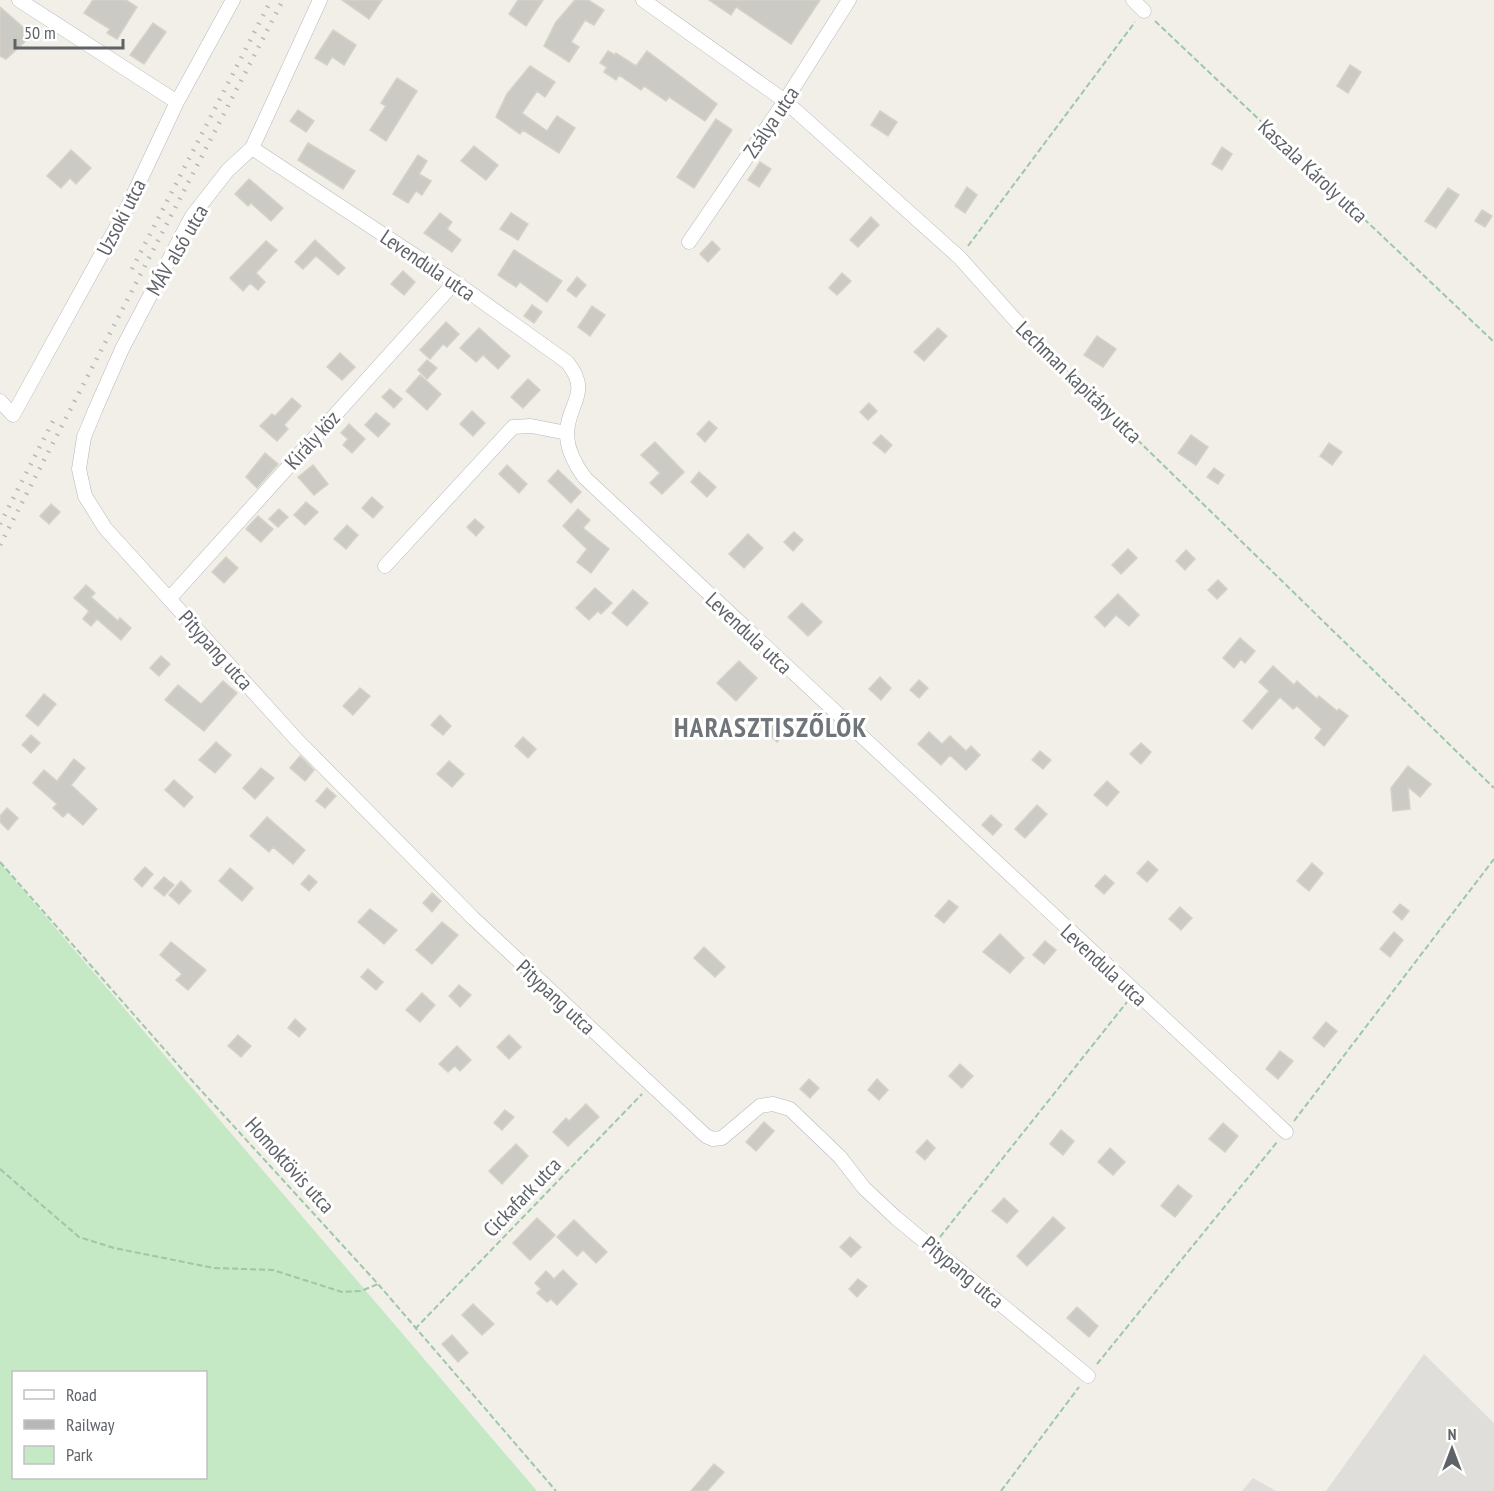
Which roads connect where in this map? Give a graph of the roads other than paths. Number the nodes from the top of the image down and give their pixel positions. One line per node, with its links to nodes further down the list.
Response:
1 (19, 0): 9 (street)
2 (233, 0): 9 (street, Uzsoki utca)
3 (320, 0): 10 (street, MÁV alsó utca)
4 (643, 0): 8 (street, Lechman kapitány utca)
5 (849, 0): 8 (street, Zsálya utca)
6 (1133, 0): 7 (street)
7 (1144, 11)
8 (785, 101): 11 (street, Zsálya utca); 13 (street, Lechman kapitány utca)
9 (177, 102): 14 (street, Uzsoki utca)
10 (252, 148): 12 (street, Levendula utca); 16 (street, MÁV alsó utca)
11 (689, 242)
12 (455, 282): 15 (street, Levendula utca); 18 (street, Király köz)
13 (1017, 323)
14 (0, 400)
15 (567, 433): 17 (street); 19 (street, Levendula utca)
16 (81, 482): 18 (street, Pitypang utca)
17 (385, 566)
18 (169, 598): 20 (street, Pitypang utca)
19 (1286, 1132)
20 (1088, 1376)

